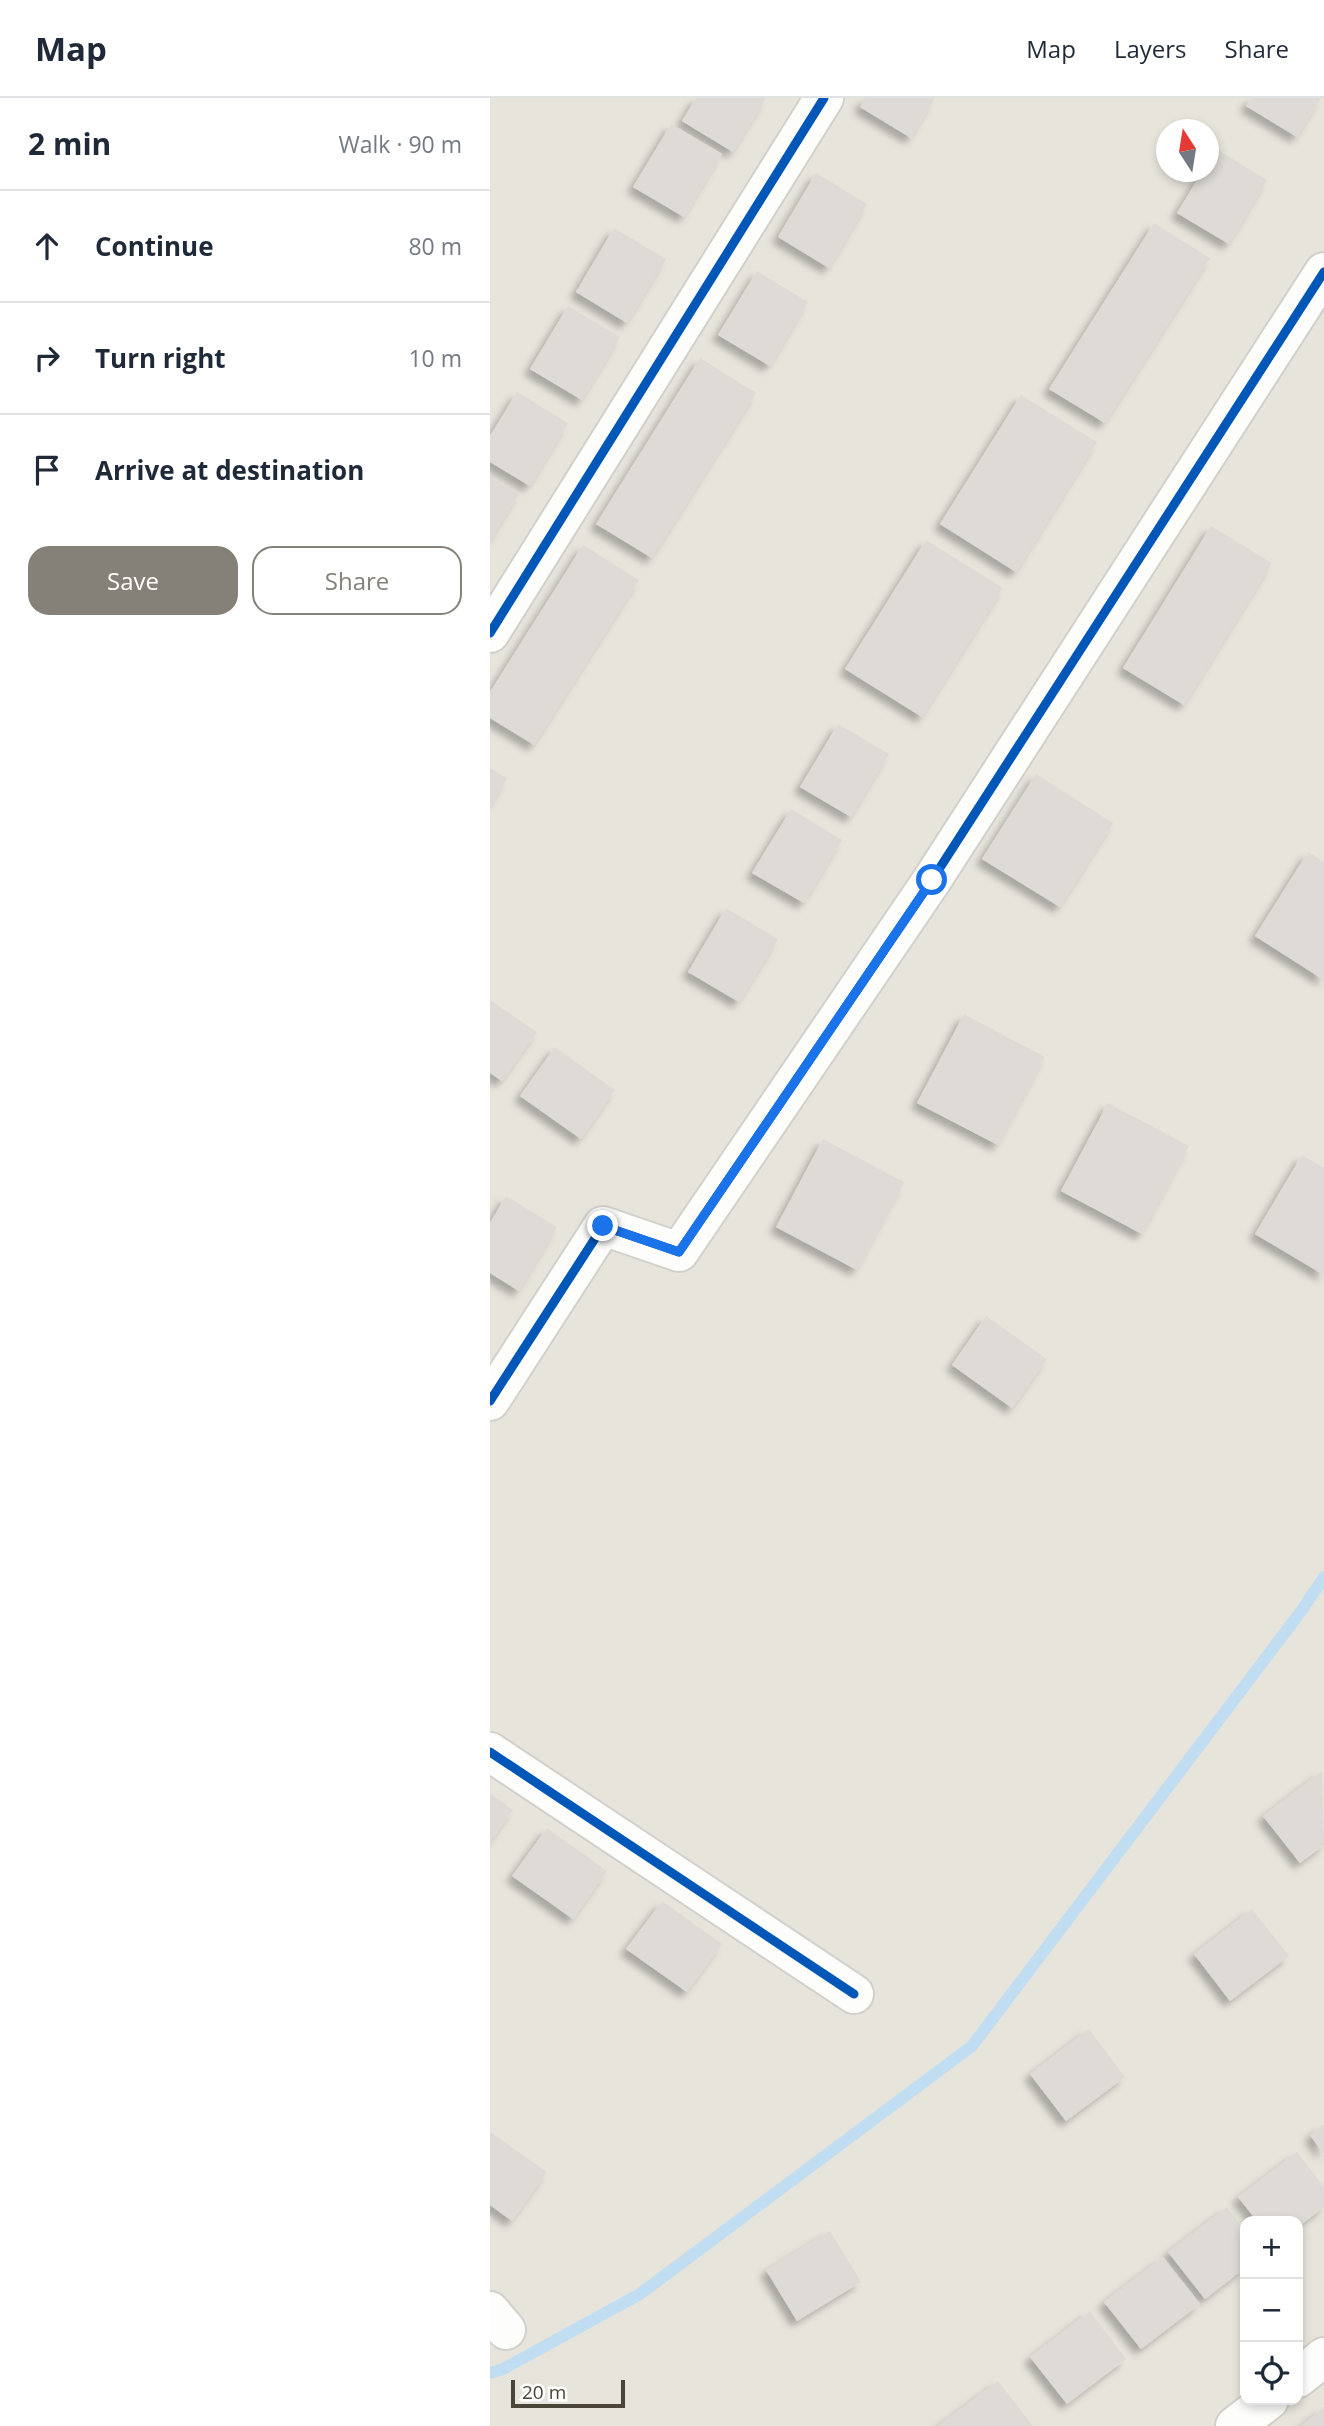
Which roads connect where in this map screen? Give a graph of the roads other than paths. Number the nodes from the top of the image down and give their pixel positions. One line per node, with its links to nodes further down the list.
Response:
1 (824, 98): 3 (street)
2 (1324, 272): 4 (street)
3 (490, 633)
4 (490, 1401)
5 (490, 1752): 6 (street)
6 (854, 1994)
7 (1324, 2357): 8 (street)
8 (1303, 2374)
9 (1262, 2405): 10 (street)
10 (1235, 2426)

